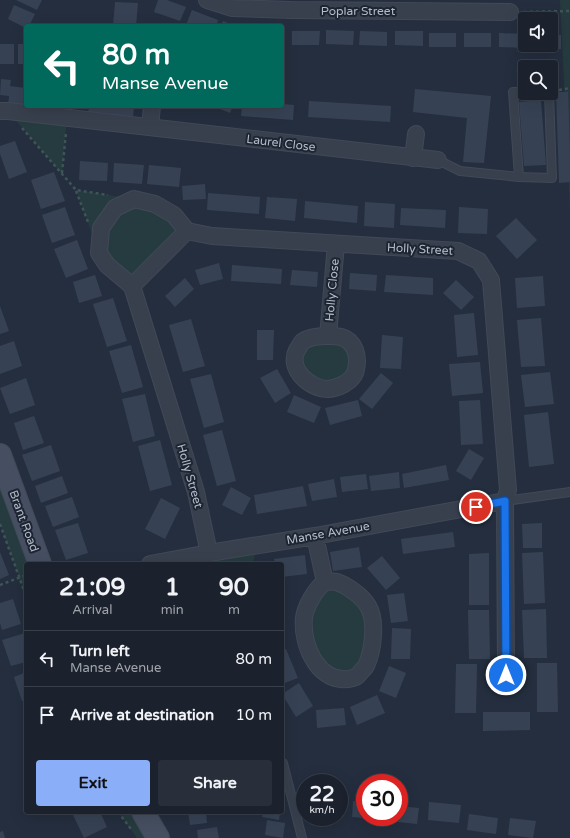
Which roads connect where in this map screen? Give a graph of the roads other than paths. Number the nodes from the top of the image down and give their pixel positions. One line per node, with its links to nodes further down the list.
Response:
1 (207, 0): 2 (street, Poplar Street)
2 (510, 12)
3 (518, 92): 11 (lane)
4 (549, 100): 11 (lane)
5 (152, 108): 7 (street)
6 (4, 111): 7 (street, Laurel Close)
7 (150, 128): 9 (street, Laurel Close)
8 (416, 134): 9 (street)
9 (413, 158): 10 (street, Laurel Close)
10 (438, 160): 11 (lane)
11 (519, 177)
12 (186, 231): 13 (street, Holly Street); 14 (street); 14 (street)
13 (336, 244): 15 (street, Holly Close); 18 (street, Holly Street)
14 (132, 286): 20 (street, Holly Street)
15 (328, 336)
16 (0, 455): 21 (street, Brant Road)
17 (570, 492): 18 (lane)
18 (505, 501): 19 (street, Manse Avenue); 24 (street, Holly Street)
19 (315, 536): 20 (street, Manse Avenue); 23 (street)
20 (209, 553): 22 (street, Manse Avenue)
21 (39, 562)
22 (161, 562)
23 (325, 582): 23 (street)
24 (506, 675)
25 (284, 767): 28 (lane)
26 (143, 814): 27 (street)
27 (158, 838)
28 (302, 838)

